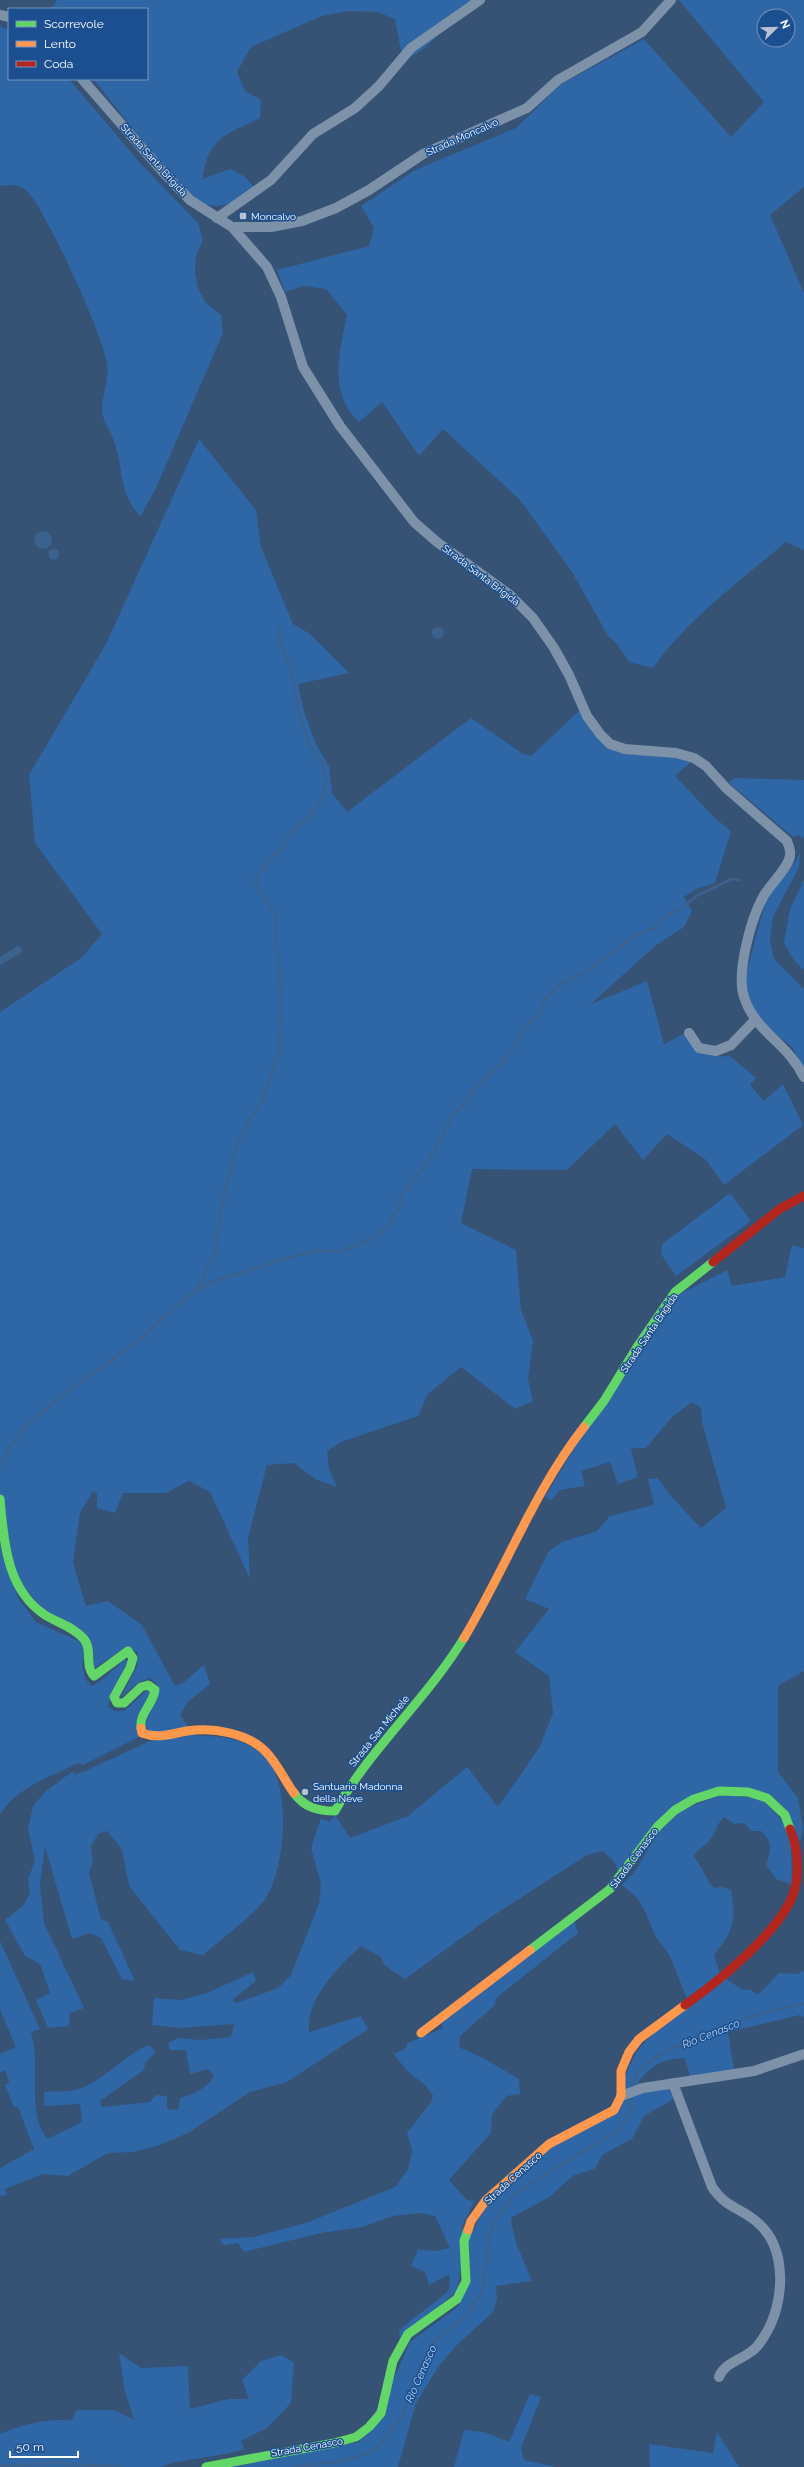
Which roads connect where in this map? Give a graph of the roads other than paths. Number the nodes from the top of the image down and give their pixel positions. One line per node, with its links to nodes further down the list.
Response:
1 (480, 0): 4 (street)
2 (671, 0): 5 (street, Strada Moncalvo)
3 (83, 80): 4 (street, Strada Santa Brigida)
4 (217, 218): 5 (street, Strada Santa Brigida)
5 (232, 227): 6 (street, Strada Santa Brigida)
6 (755, 1020): 7 (street); 8 (street, Strada Santa Brigida)
7 (689, 1033)
8 (804, 1077)
9 (804, 1196): 10 (street, Strada Santa Brigida)
10 (570, 1446): 11 (street, Strada San Michele)
11 (0, 1499)
12 (421, 2033): 15 (street, Strada Cenasco)
13 (804, 2054): 14 (street)
14 (673, 2083): 15 (street); 16 (street)
15 (621, 2096): 17 (street, Strada Cenasco)
16 (718, 2377)
17 (206, 2467)

